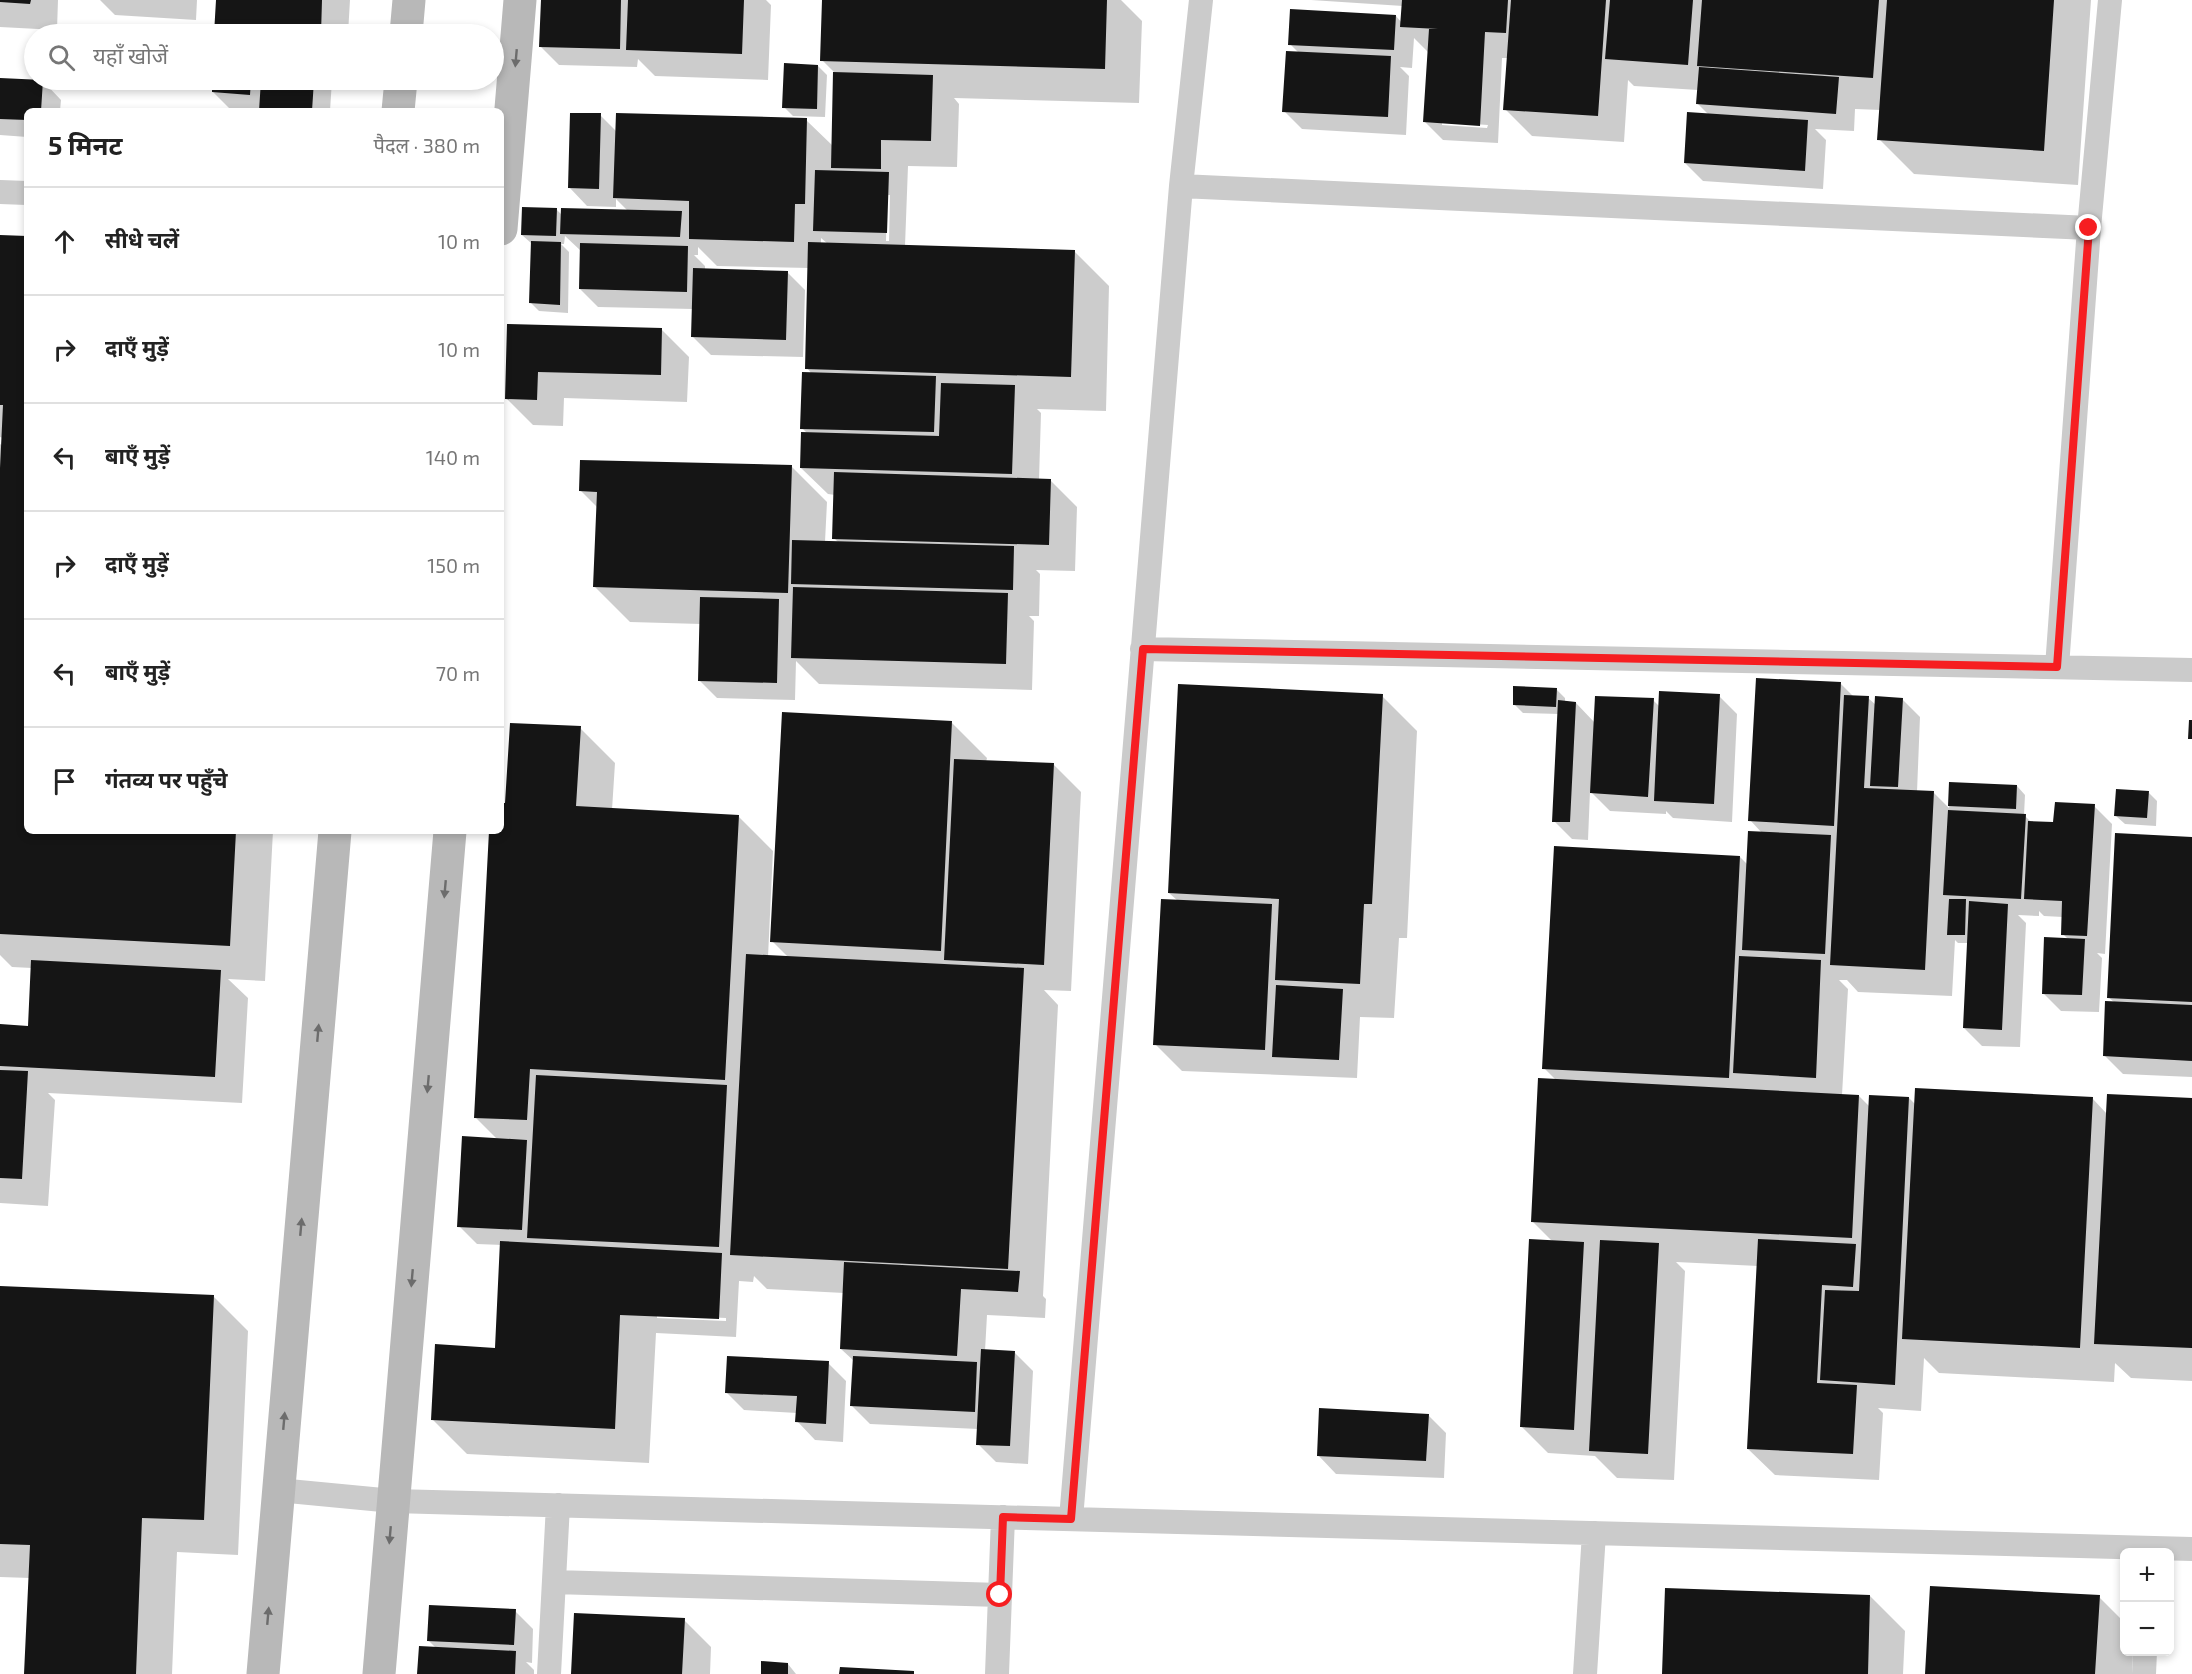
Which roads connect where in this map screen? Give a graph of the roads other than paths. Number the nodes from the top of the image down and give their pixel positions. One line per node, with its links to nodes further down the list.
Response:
1 (409, 0): 5 (street)
2 (520, 0): 11 (street, one-way to 11)
3 (1201, 0): 8 (lane)
4 (2110, 0): 12 (lane)
5 (407, 24)
6 (400, 90): 7 (street)
7 (398, 108)
8 (1181, 186): 12 (lane); 13 (lane)
9 (0, 192): 10 (lane)
10 (24, 193)
11 (504, 193)
12 (2089, 228): 14 (lane)
13 (1143, 649): 14 (lane); 22 (lane)
14 (2057, 667): 15 (lane)
15 (2192, 670)
16 (335, 834): 18 (street, one-way to 16)
17 (450, 834): 19 (street, one-way to 19)
18 (279, 1490): 19 (lane); 30 (street, one-way to 18)
19 (393, 1501): 20 (lane); 31 (street, one-way to 31)
20 (558, 1505): 21 (lane); 27 (lane)
21 (1003, 1517): 22 (lane); 28 (lane)
22 (1071, 1519): 23 (lane)
23 (1594, 1533): 24 (lane); 34 (lane)
24 (2120, 1549)
25 (2174, 1549): 26 (lane)
26 (2192, 1549)
27 (554, 1581): 28 (lane); 32 (lane)
28 (1000, 1595): 33 (lane)
29 (2145, 1656): 35 (lane)
30 (263, 1674)
31 (379, 1674)
32 (549, 1674)
33 (997, 1674)
34 (1585, 1674)
35 (2144, 1674)

